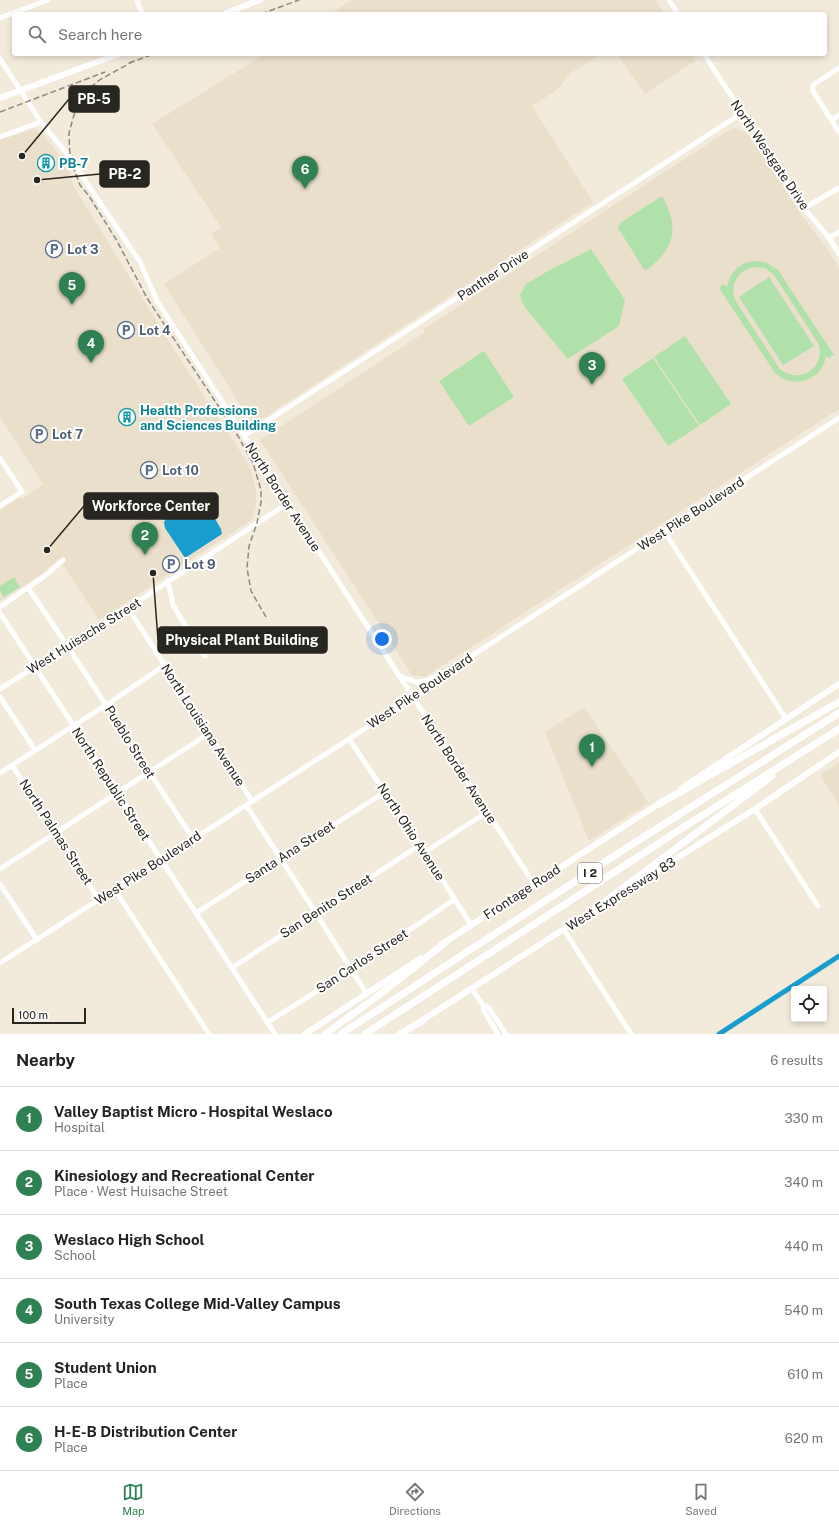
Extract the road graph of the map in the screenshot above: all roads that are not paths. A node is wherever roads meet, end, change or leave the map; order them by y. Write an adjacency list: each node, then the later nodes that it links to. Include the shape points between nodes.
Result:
1 (48, 0): 5 (street)
2 (137, 0): 6 (street)
3 (260, 0): 7 (main road)
4 (669, 0): 8 (street)
5 (16, 12)
6 (141, 12)
7 (229, 12)
8 (677, 12)
9 (12, 14): 10 (street)
10 (0, 18)
11 (114, 56): 15 (main road)
12 (705, 56): 17 (street, North Westgate Drive)
13 (0, 60): 15 (street, North Border Avenue)
14 (839, 68): 19 (street, via 813,85 813,91)
15 (20, 90): 16 (main road); 20 (street, North Border Avenue)
16 (0, 98)
17 (742, 114): 24 (street, North Westgate Drive); 29 (street, Panther Drive)
18 (839, 115): 19 (street)
19 (832, 120): 21 (street)
20 (41, 122): 22 (street); 29 (street, North Border Avenue, via 68,155 140,262 157,300)
21 (839, 132)
22 (0, 136)
23 (839, 188): 24 (street)
24 (804, 208): 26 (street, North Westgate Drive)
25 (839, 232): 26 (street)
26 (829, 238): 27 (street, North Westgate Drive)
27 (839, 254)
28 (839, 418): 33 (street, West Pike Boulevard)
29 (244, 436): 31 (street, North Border Avenue)
30 (0, 458): 32 (street, via 22,492)
31 (288, 503): 35 (street, West Huisache Street); 45 (street, North Border Avenue)
32 (0, 506)
33 (664, 531): 44 (street, West Pike Boulevard); 53 (street)
34 (63, 560): 36 (street)
35 (168, 581): 38 (street, West Huisache Street); 41 (street, via 173,605)
36 (28, 588): 37 (street); 40 (street, Pueblo Street)
37 (0, 607)
38 (128, 608): 40 (street, West Huisache Street); 42 (street, North Louisiana Avenue)
39 (0, 613): 43 (street, North Republic Street)
40 (68, 646): 43 (street, West Huisache Street); 51 (street, Pueblo Street)
41 (205, 656)
42 (165, 665): 51 (street); 56 (street, North Louisiana Avenue)
43 (35, 667): 47 (street, West Huisache Street); 54 (street, North Republic Street)
44 (445, 674): 45 (street, via 417,683); 49 (street, West Pike Boulevard)
45 (398, 675): 49 (street, North Border Avenue)
46 (839, 684): 53 (main road, Frontage Road)
47 (0, 689)
48 (0, 697): 59 (street)
49 (413, 697): 57 (street, West Pike Boulevard); 70 (street, North Border Avenue)
50 (839, 702): 67 (highway)
51 (106, 705): 54 (street); 63 (street, Pueblo Street)
52 (839, 713): 103 (highway, I 2)
53 (786, 718): 67 (main road, Frontage Road)
54 (73, 725): 59 (street); 65 (street, North Republic Street)
55 (839, 729): 58 (highway, I 2)
56 (208, 734): 63 (street); 66 (street, North Louisiana Avenue)
57 (349, 739): 64 (street, North Ohio Avenue); 66 (street, West Pike Boulevard)
58 (819, 742): 84 (highway); 104 (highway, I 2, via 680,829)
59 (35, 750): 61 (street)
60 (839, 752): 69 (main road, West Expressway 83)
61 (12, 765): 62 (street); 71 (street, North Palmas Street)
62 (0, 772)
63 (148, 772): 65 (street); 72 (street, Pueblo Street)
64 (385, 792): 73 (street, North Ohio Avenue); 76 (street, Santa Ana Street)
65 (116, 793): 71 (street); 75 (street, North Republic Street)
66 (252, 801): 68 (street, West Pike Boulevard)
67 (659, 804): 79 (main road, Frontage Road)
68 (246, 805): 72 (street, West Pike Boulevard); 76 (street)
69 (755, 809): 83 (street); 84 (main road, West Expressway 83)
70 (487, 812): 74 (street); 79 (street, North Border Avenue)
71 (56, 832): 77 (street); 82 (street, North Palmas Street)
72 (193, 838): 75 (street, West Pike Boulevard)
73 (420, 845): 74 (street, North Ohio Avenue); 86 (street, San Benito Street)
74 (425, 852): 81 (street, North Ohio Avenue)
75 (161, 859): 80 (street, West Pike Boulevard); 85 (street, North Republic Street)
76 (281, 859): 85 (street, Santa Ana Street); 86 (street)
77 (0, 869)
78 (0, 884): 89 (street)
79 (534, 884): 87 (main road, Frontage Road)
80 (115, 890): 82 (street, West Pike Boulevard); 99 (street)
81 (455, 899): 87 (street, North Ohio Avenue); 93 (street, San Carlos Street)
82 (99, 900): 89 (street, West Pike Boulevard)
83 (818, 906)
84 (595, 909): 88 (main road, West Expressway 83)
85 (196, 913): 92 (street, North Republic Street)
86 (316, 913): 92 (street, San Benito Street); 93 (street)
87 (471, 925): 90 (main road, Frontage Road)
88 (564, 930): 94 (main road, West Expressway 83); 108 (street)
89 (37, 940): 91 (street, West Pike Boulevard)
90 (446, 942): 95 (main road, Frontage Road); 102 (highway)
91 (0, 963)
92 (233, 967): 98 (street, North Republic Street)
93 (352, 969): 95 (street); 98 (street, San Carlos Street)
94 (472, 988): 96 (street); 97 (main road, West Expressway 83)
95 (366, 993): 101 (main road, Frontage Road)
96 (483, 1005): 106 (street); 107 (street, via 489,1008)
97 (422, 1020): 105 (highway)
98 (268, 1022): 100 (street, North Republic Street)
99 (209, 1034)
100 (275, 1034)
101 (305, 1034)
102 (325, 1034)
103 (341, 1034)
104 (365, 1034)
105 (401, 1034)
106 (498, 1034)
107 (506, 1034)
108 (631, 1034)

